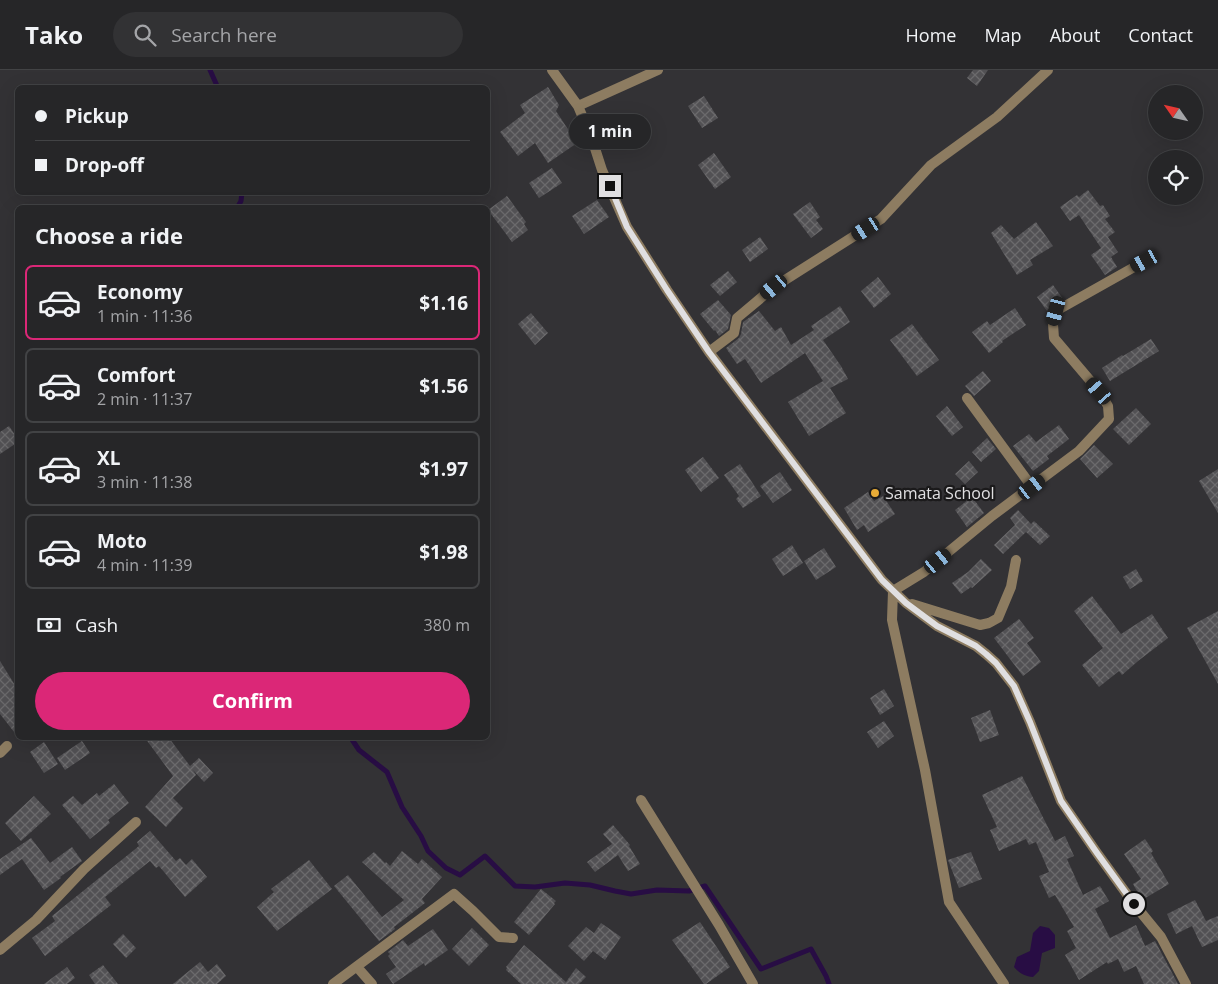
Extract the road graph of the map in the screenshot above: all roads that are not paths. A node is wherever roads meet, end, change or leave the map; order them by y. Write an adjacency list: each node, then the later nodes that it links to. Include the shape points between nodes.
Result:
1 (552, 70): 4 (street)
2 (658, 70): 4 (street)
3 (1048, 70): 6 (street, via 997,117 931,165 881,219 774,287 737,318 734,333)
4 (578, 106): 6 (street, via 627,227)
5 (1145, 261): 8 (street, via 1056,311 1054,338 1099,391 1108,406 1109,419 1079,451)
6 (709, 352): 10 (street)
7 (967, 398): 8 (street)
8 (1032, 487): 10 (street, via 924,572)
9 (1016, 560): 11 (street, via 1011,587 998,618 989,623 980,625)
10 (893, 591): 11 (street); 20 (street, via 892,620 925,770 949,902)
11 (906, 603): 21 (street, via 937,626 976,646 996,663 1014,686 1061,801 1161,938)
12 (642, 800): 19 (street)
13 (136, 822): 15 (street, via 84,869 36,920)
14 (513, 938): 16 (street, via 499,937 454,894)
15 (0, 950)
16 (357, 967): 17 (street); 18 (street)
17 (333, 984)
18 (372, 984)
19 (753, 984)
20 (1004, 984)
21 (1186, 984)

